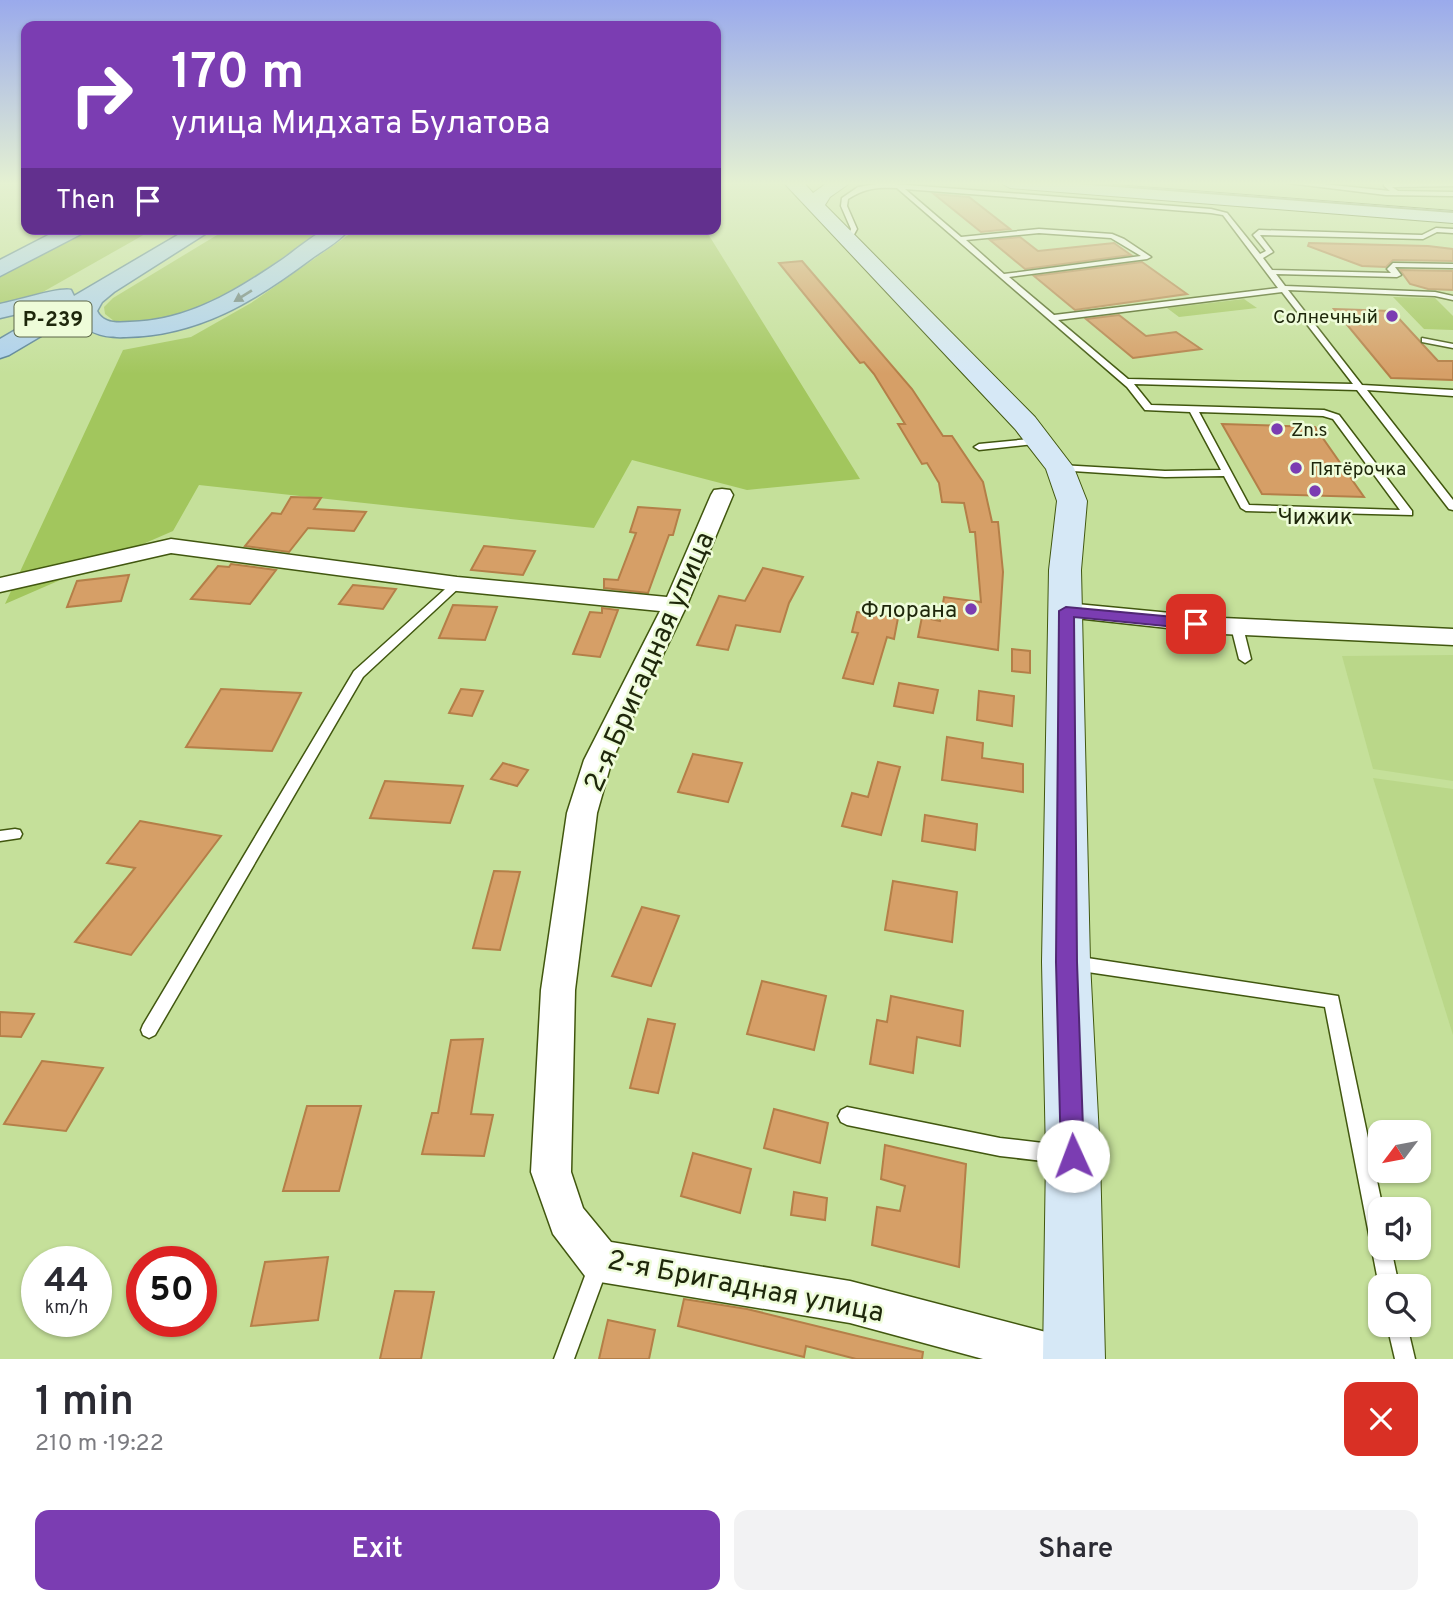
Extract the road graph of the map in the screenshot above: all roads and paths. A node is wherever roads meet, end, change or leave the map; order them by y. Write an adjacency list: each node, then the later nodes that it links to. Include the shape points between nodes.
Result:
1 (18, 246): 11 (main road)
2 (43, 246): 14 (main road)
3 (144, 246): 19 (main road, Р-239)
4 (174, 246): 17 (main road, Р-239)
5 (314, 246): 17 (main road, one-way to 17, via 234,301 177,324 129,331 99,327 85,311)
6 (856, 246): 32 (main road)
7 (968, 246): 16 (lane)
8 (1131, 246): 16 (lane, via 1147,257)
9 (1252, 246): 12 (lane)
10 (1265, 246): 12 (lane, via 1270,252)
11 (0, 256)
12 (1260, 257): 15 (lane)
13 (1453, 266): 15 (lane, via 1393,265 1391,269 1400,276)
14 (0, 269)
15 (1272, 272): 18 (lane)
16 (1002, 275): 22 (lane)
17 (105, 288): 26 (main road, Р-239)
18 (1284, 289): 20 (lane, via 1436,293); 22 (lane); 28 (lane)
19 (62, 295): 21 (main road); 23 (main road, Р-239)
20 (1453, 298)
21 (0, 312)
22 (1052, 318): 27 (lane)
23 (0, 330)
24 (1425, 340): 25 (lane)
25 (1453, 346)
26 (0, 350)
27 (1124, 381): 28 (lane); 30 (lane, via 1148,408)
28 (1362, 388): 29 (lane); 35 (lane)
29 (1453, 393)
30 (1193, 409): 33 (lane); 33 (lane, via 1336,416 1408,513 1246,508)
31 (979, 447): 32 (lane)
32 (1050, 455): 33 (lane, via 1165,474); 39 (main road, via 1072,501)
33 (1228, 473)
34 (722, 495): 38 (street, 2-я Бригадная улица)
35 (1453, 507)
36 (457, 584): 37 (street, via 171,547); 38 (street); 44 (lane, via 358,674)
37 (0, 585)
38 (676, 605): 48 (street, 2-я Бригадная улица, via 598,760 582,813 558,990 551,1172 567,1220)
39 (1066, 611): 40 (street); 43 (main road)
40 (1237, 627): 41 (street); 42 (lane)
41 (1453, 637)
42 (1245, 659)
43 (1066, 962): 46 (main road); 47 (lane, via 1332,1001)
44 (149, 1030)
45 (847, 1116): 46 (lane, via 1000,1147)
46 (1073, 1156): 52 (main road)
47 (1371, 1197)
48 (600, 1261): 50 (lane); 51 (street, 2-я Бригадная улица, via 850,1302)
49 (1400, 1337): 53 (lane)
50 (564, 1359)
51 (1065, 1359)
52 (1074, 1359)
53 (1405, 1359)

